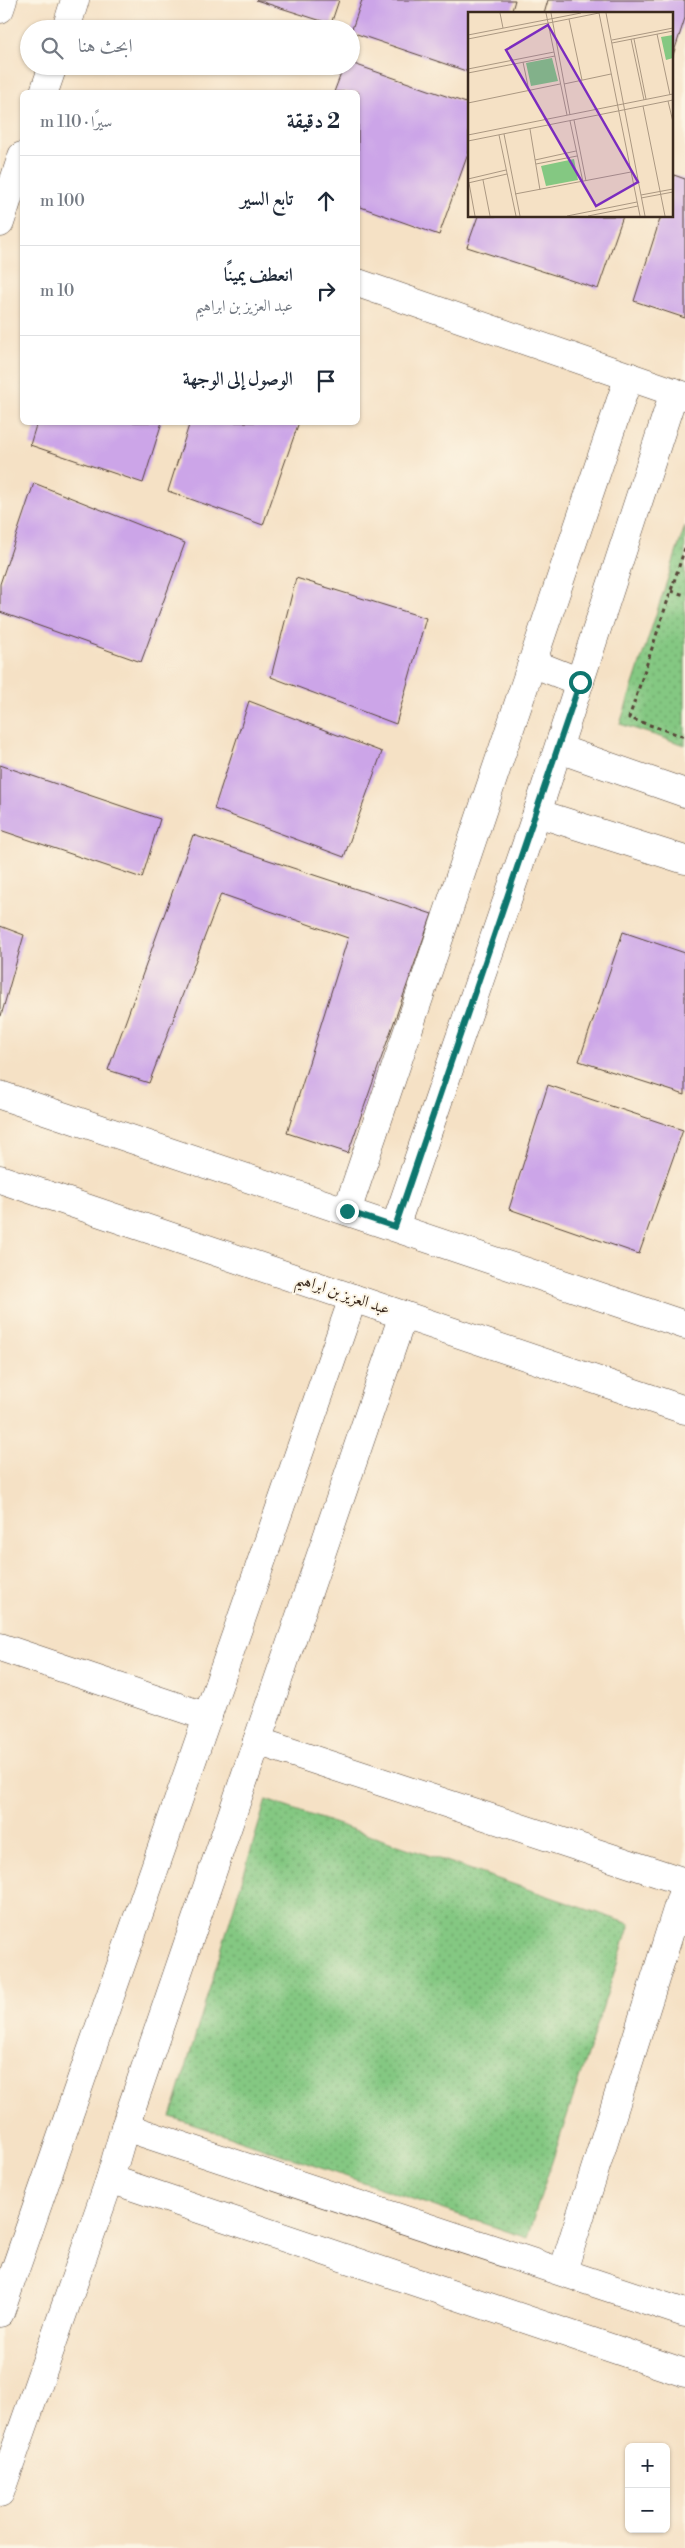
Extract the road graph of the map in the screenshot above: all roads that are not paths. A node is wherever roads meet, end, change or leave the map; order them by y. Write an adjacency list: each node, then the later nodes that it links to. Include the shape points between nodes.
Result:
1 (3, 0): 3 (street)
2 (75, 0): 4 (street)
3 (0, 8)
4 (69, 20)
5 (50, 75): 6 (street)
6 (45, 90)
7 (20, 167): 8 (street)
8 (0, 223)
9 (360, 284): 10 (street)
10 (629, 376): 11 (street); 12 (street)
11 (680, 394): 13 (street)
12 (532, 663): 13 (street); 20 (street)
13 (580, 682): 14 (street)
14 (559, 749): 15 (street); 16 (street)
15 (685, 793)
16 (537, 813): 17 (street); 21 (street)
17 (685, 860)
18 (0, 1095): 20 (street)
19 (0, 1179): 22 (street, عبد العزيز بن ابراهيم)
20 (347, 1211): 21 (street)
21 (395, 1227): 24 (street)
22 (353, 1298): 23 (street, عبد العزيز بن ابراهيم); 27 (street)
23 (403, 1315): 25 (street, عبد العزيز بن ابراهيم); 28 (street)
24 (685, 1325)
25 (685, 1410)
26 (0, 1647): 27 (street)
27 (208, 1717): 34 (street)
28 (257, 1741): 29 (street); 30 (street)
29 (685, 1883): 32 (street)
30 (124, 2127): 31 (street); 32 (street)
31 (110, 2179): 35 (street); 36 (street)
32 (563, 2271): 33 (street)
33 (685, 2312)
34 (0, 2313)
35 (685, 2373)
36 (0, 2493)

